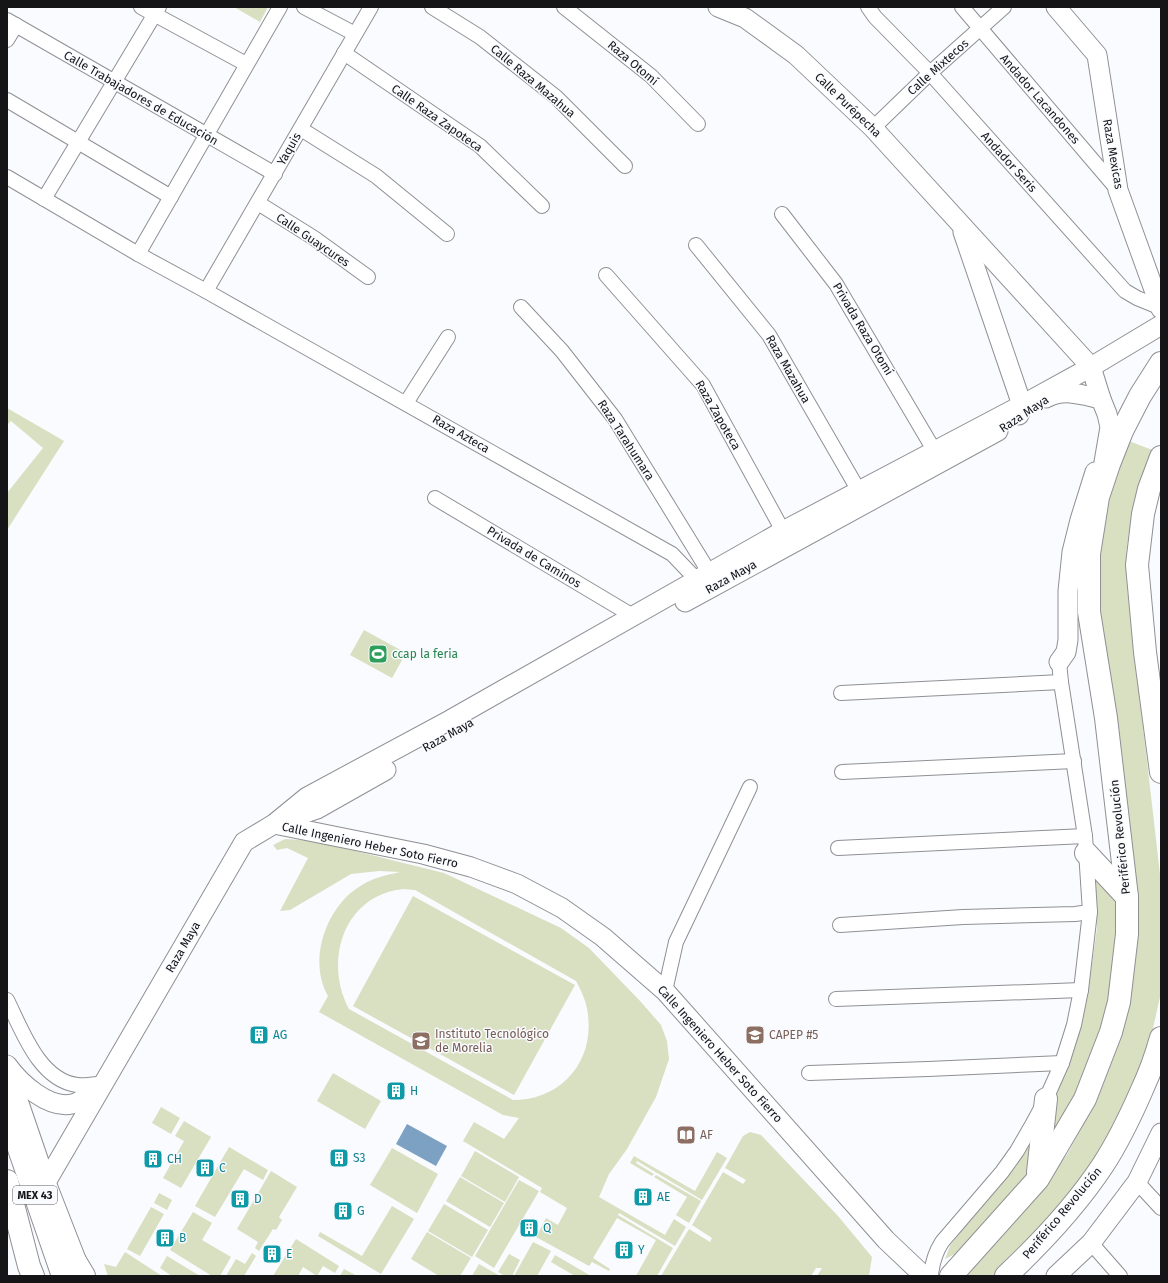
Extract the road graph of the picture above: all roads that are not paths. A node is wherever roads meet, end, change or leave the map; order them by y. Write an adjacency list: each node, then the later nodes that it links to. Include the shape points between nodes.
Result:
1 (141, 7): 12 (street)
2 (280, 7): 19 (street)
3 (304, 7): 16 (street)
4 (371, 7): 16 (street, Yaquis)
5 (432, 7): 28 (street, Calle Raza Mazahua, via 480,37 556,97)
6 (564, 7): 23 (street, Raza Otomí, via 650,76)
7 (718, 7): 24 (street, Calle Purépecha, via 745,18 796,55)
8 (860, 7): 13 (street, Andador Seris)
9 (962, 7): 15 (street, Andador Lacandones)
10 (1004, 7): 15 (street, Calle Mixtecos)
11 (1056, 7): 31 (street, Raza Mexicas, via 1097,55)
12 (157, 11): 19 (street); 21 (street)
13 (871, 12): 20 (street, Andador Seris)
14 (11, 23): 17 (street); 21 (street, Calle Trabajadores de Educación)
15 (980, 29): 20 (street, Calle Mixtecos); 31 (street, Andador Lacandones)
16 (355, 34): 18 (street, Yaquis)
17 (7, 40)
18 (344, 53): 25 (street, Yaquis); 35 (street, Calle Raza Zapoteca, via 480,146)
19 (246, 64): 26 (street)
20 (930, 73): 24 (street, Calle Mixtecos); 45 (street, Andador Seris, via 1124,291)
21 (114, 82): 26 (street, Calle Trabajadores de Educación); 27 (street)
22 (7, 100): 27 (street)
23 (698, 124)
24 (873, 128): 37 (street, Calle Purépecha)
25 (300, 129): 29 (street, Yaquis); 38 (street, via 376,176)
26 (207, 136): 29 (street, Calle Trabajadores de Educación); 32 (street)
27 (78, 142): 32 (street); 33 (street)
28 (625, 166)
29 (275, 174): 34 (street, Yaquis)
30 (7, 176): 33 (street, Raza Azteca)
31 (1118, 190): 45 (street, Raza Mexicas)
32 (171, 197): 40 (street)
33 (44, 199): 40 (street, Raza Azteca)
34 (258, 203): 42 (street, Calle Guaycures, via 314,238); 43 (street, Yaquis)
35 (542, 206)
36 (782, 214): 54 (street, Privada Raza Otomí, via 836,284)
37 (960, 225): 49 (street, Calle Purépecha); 52 (street, Calle Purépecha)
38 (446, 234)
39 (696, 245): 56 (street, Raza Mazahua, via 769,335)
40 (138, 254): 43 (street, Raza Azteca)
41 (606, 275): 59 (street, Raza Zapoteca, via 703,385)
42 (368, 277)
43 (206, 291): 51 (street, Raza Azteca)
44 (521, 307): 60 (street, Raza Tarahumara, via 562,351 615,419)
45 (1160, 308)
46 (1161, 325): 49 (street, Raza Maya)
47 (448, 337): 51 (street)
48 (1161, 363): 57 (main road, Periférico Revolución, via 1122,431)
49 (1090, 367): 50 (street); 52 (street, Raza Maya)
50 (1101, 399): 52 (street, Raza Maya, via 1065,392 1051,395); 53 (street)
51 (406, 403): 60 (street, Raza Azteca, via 672,554)
52 (1020, 413): 54 (street, Raza Maya); 56 (street, Raza Maya)
53 (1110, 427): 57 (street); 62 (street, via 1072,552 1068,591 1068,640 1066,652)
54 (934, 450): 56 (street, Raza Maya)
55 (1161, 457): 64 (main road, via 1143,514 1137,565 1145,652)
56 (862, 496): 59 (street, Raza Maya); 60 (street, Raza Maya)
57 (1098, 497): 73 (main road, Periférico Revolución, via 1089,554 1089,612 1106,718)
58 (435, 498): 61 (street, Privada de Caminos)
59 (782, 531): 60 (street, Raza Maya)
60 (706, 582): 61 (street, Raza Maya); 70 (street, Raza Maya, via 317,809)
61 (634, 616): 70 (street, Raza Maya, via 443,724 306,797)
62 (1059, 662): 63 (street)
63 (1060, 682): 65 (street); 66 (street)
64 (1155, 690): 68 (main road)
65 (841, 693)
66 (1074, 761): 67 (street); 71 (street)
67 (842, 772)
68 (1161, 772)
69 (750, 787): 77 (street, via 676,942)
70 (274, 824): 77 (street, Calle Ingeniero Heber Soto Fierro, via 424,854 471,867 517,884 562,908 603,937); 85 (street, Raza Maya, via 244,842)
71 (1085, 845): 72 (street); 73 (main road); 74 (street)
72 (838, 848)
73 (1127, 897): 89 (main road, Periférico Revolución, via 1127,934 1123,970 1119,1002 1111,1032 1085,1099)
74 (1090, 912): 75 (street); 76 (street)
75 (840, 925)
76 (1081, 990): 78 (street); 81 (street, via 1074,1025)
77 (666, 992): 98 (street, Calle Ingeniero Heber Soto Fierro, via 886,1240)
78 (836, 999)
79 (7, 1000): 85 (street, via 34,1054 54,1076 78,1085)
80 (1161, 1038): 101 (main road, Periférico Revolución, via 1137,1102 1102,1166 1059,1221)
81 (1062, 1063): 84 (street); 86 (street)
82 (7, 1065): 85 (street, Raza Maya, via 25,1085 53,1103 72,1104)
83 (7, 1073): 92 (main road)
84 (809, 1073)
85 (104, 1083): 92 (street, Raza Maya)
86 (1046, 1099): 89 (main road); 99 (street, via 1006,1166 942,1242 932,1262)
87 (7, 1114): 96 (main road, MEX 43)
88 (1161, 1133): 91 (street)
89 (1038, 1179): 95 (main road, Periférico Revolución)
90 (7, 1181): 97 (main road, MEX 43)
91 (1137, 1182): 93 (street); 94 (street)
92 (45, 1184): 96 (main road)
93 (1161, 1208)
94 (1091, 1243): 102 (street); 103 (street)
95 (958, 1269): 100 (street)
96 (75, 1272)
97 (31, 1273)
98 (924, 1276)
99 (931, 1276)
100 (940, 1276)
101 (1006, 1276)
102 (1056, 1276)
103 (1120, 1276)

